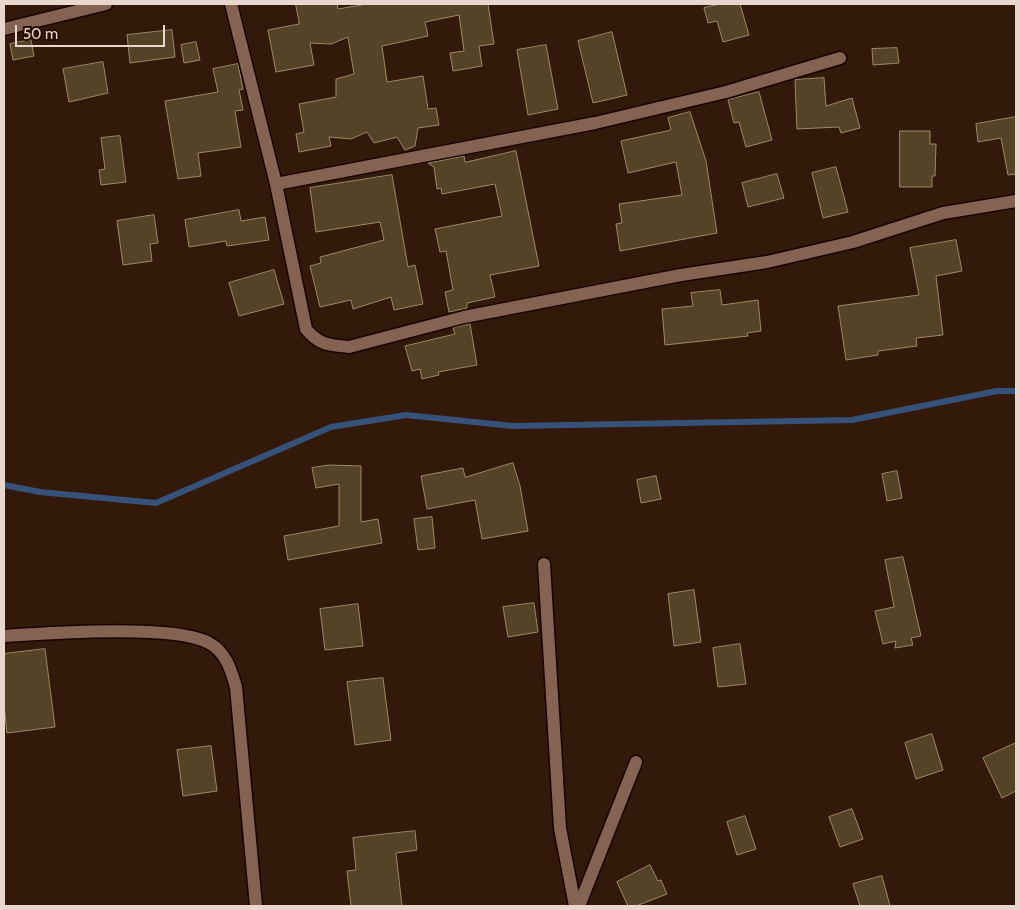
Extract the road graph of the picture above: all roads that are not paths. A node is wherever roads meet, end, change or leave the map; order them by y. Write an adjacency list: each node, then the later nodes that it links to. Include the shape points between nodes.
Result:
1 (106, 4): 3 (street)
2 (231, 4): 5 (street)
3 (4, 29)
4 (840, 58): 5 (street, via 726,92 595,124)
5 (276, 184): 6 (street, via 306,329 315,340 332,346 349,346 464,317 681,275 767,262 853,242 943,213)
6 (1016, 201)
7 (544, 564): 11 (street, via 560,828)
8 (4, 636): 10 (street, via 51,633 193,636 211,643 229,662 236,687)
9 (636, 762): 12 (street)
10 (256, 906)
11 (575, 906)
12 (579, 906)

